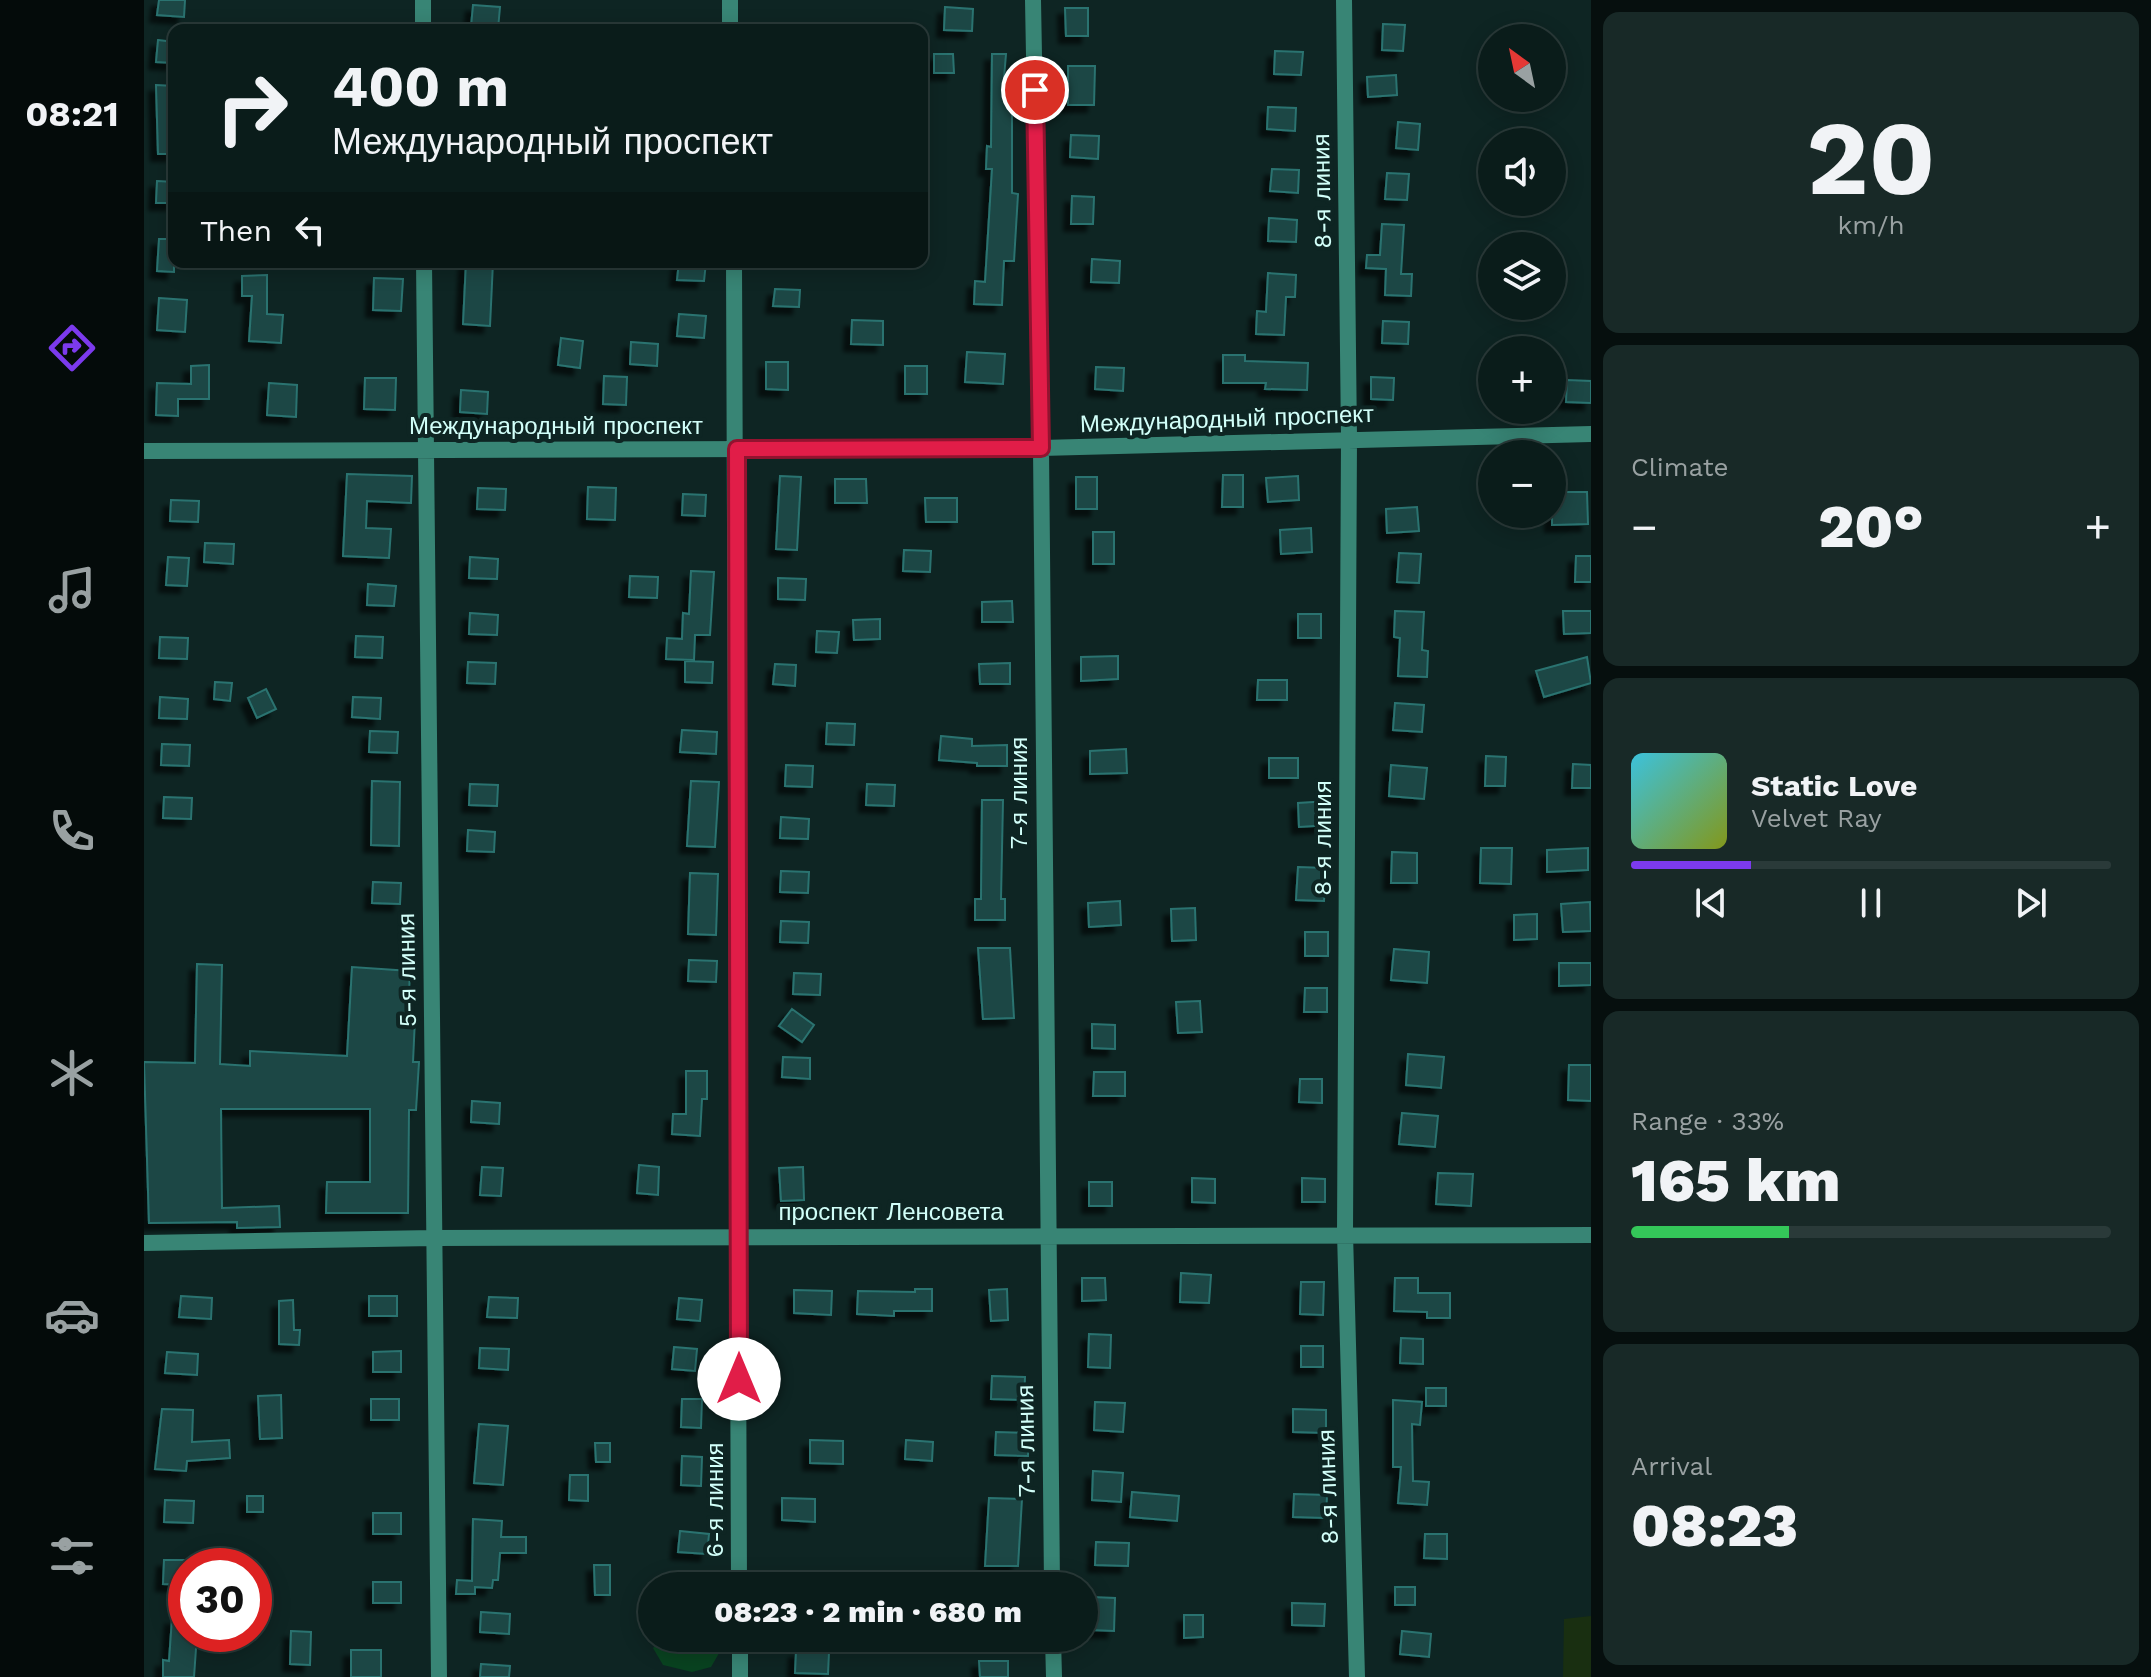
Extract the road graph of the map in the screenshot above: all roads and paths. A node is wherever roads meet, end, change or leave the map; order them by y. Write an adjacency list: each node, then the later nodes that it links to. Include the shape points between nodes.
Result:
1 (423, 0): 5 (street)
2 (730, 0): 6 (street)
3 (1033, 0): 11 (street, 7-я линия)
4 (1344, 0): 10 (street, 8-я линия)
5 (423, 24)
6 (730, 24)
7 (424, 268): 13 (street, 5-я линия)
8 (734, 268): 12 (street, 6-я линия)
9 (1591, 434): 10 (street, Международный проспект)
10 (1349, 438): 11 (street, Международный проспект); 15 (street, 8-я линия)
11 (1041, 448): 12 (street, Международный проспект); 16 (street, 7-я линия)
12 (737, 449): 13 (street, Международный проспект); 18 (street, 6-я линия)
13 (425, 450): 14 (street, Международный проспект); 19 (street, 5-я линия)
14 (144, 451)
15 (1345, 1233): 16 (street, проспект Ленсовета); 17 (street, проспект Ленсовета); 28 (street, 8-я линия)
16 (1046, 1235): 18 (street, проспект Ленсовета); 22 (street, 7-я линия)
17 (1591, 1235)
18 (738, 1237): 19 (street, проспект Ленсовета); 21 (street, 6-я линия)
19 (434, 1238): 20 (street, проспект Ленсовета); 25 (street, 5-я линия)
20 (144, 1243)
21 (739, 1572)
22 (1052, 1572)
23 (740, 1652): 26 (street)
24 (1053, 1652): 27 (street)
25 (439, 1677)
26 (740, 1677)
27 (1054, 1677)
28 (1357, 1677)

